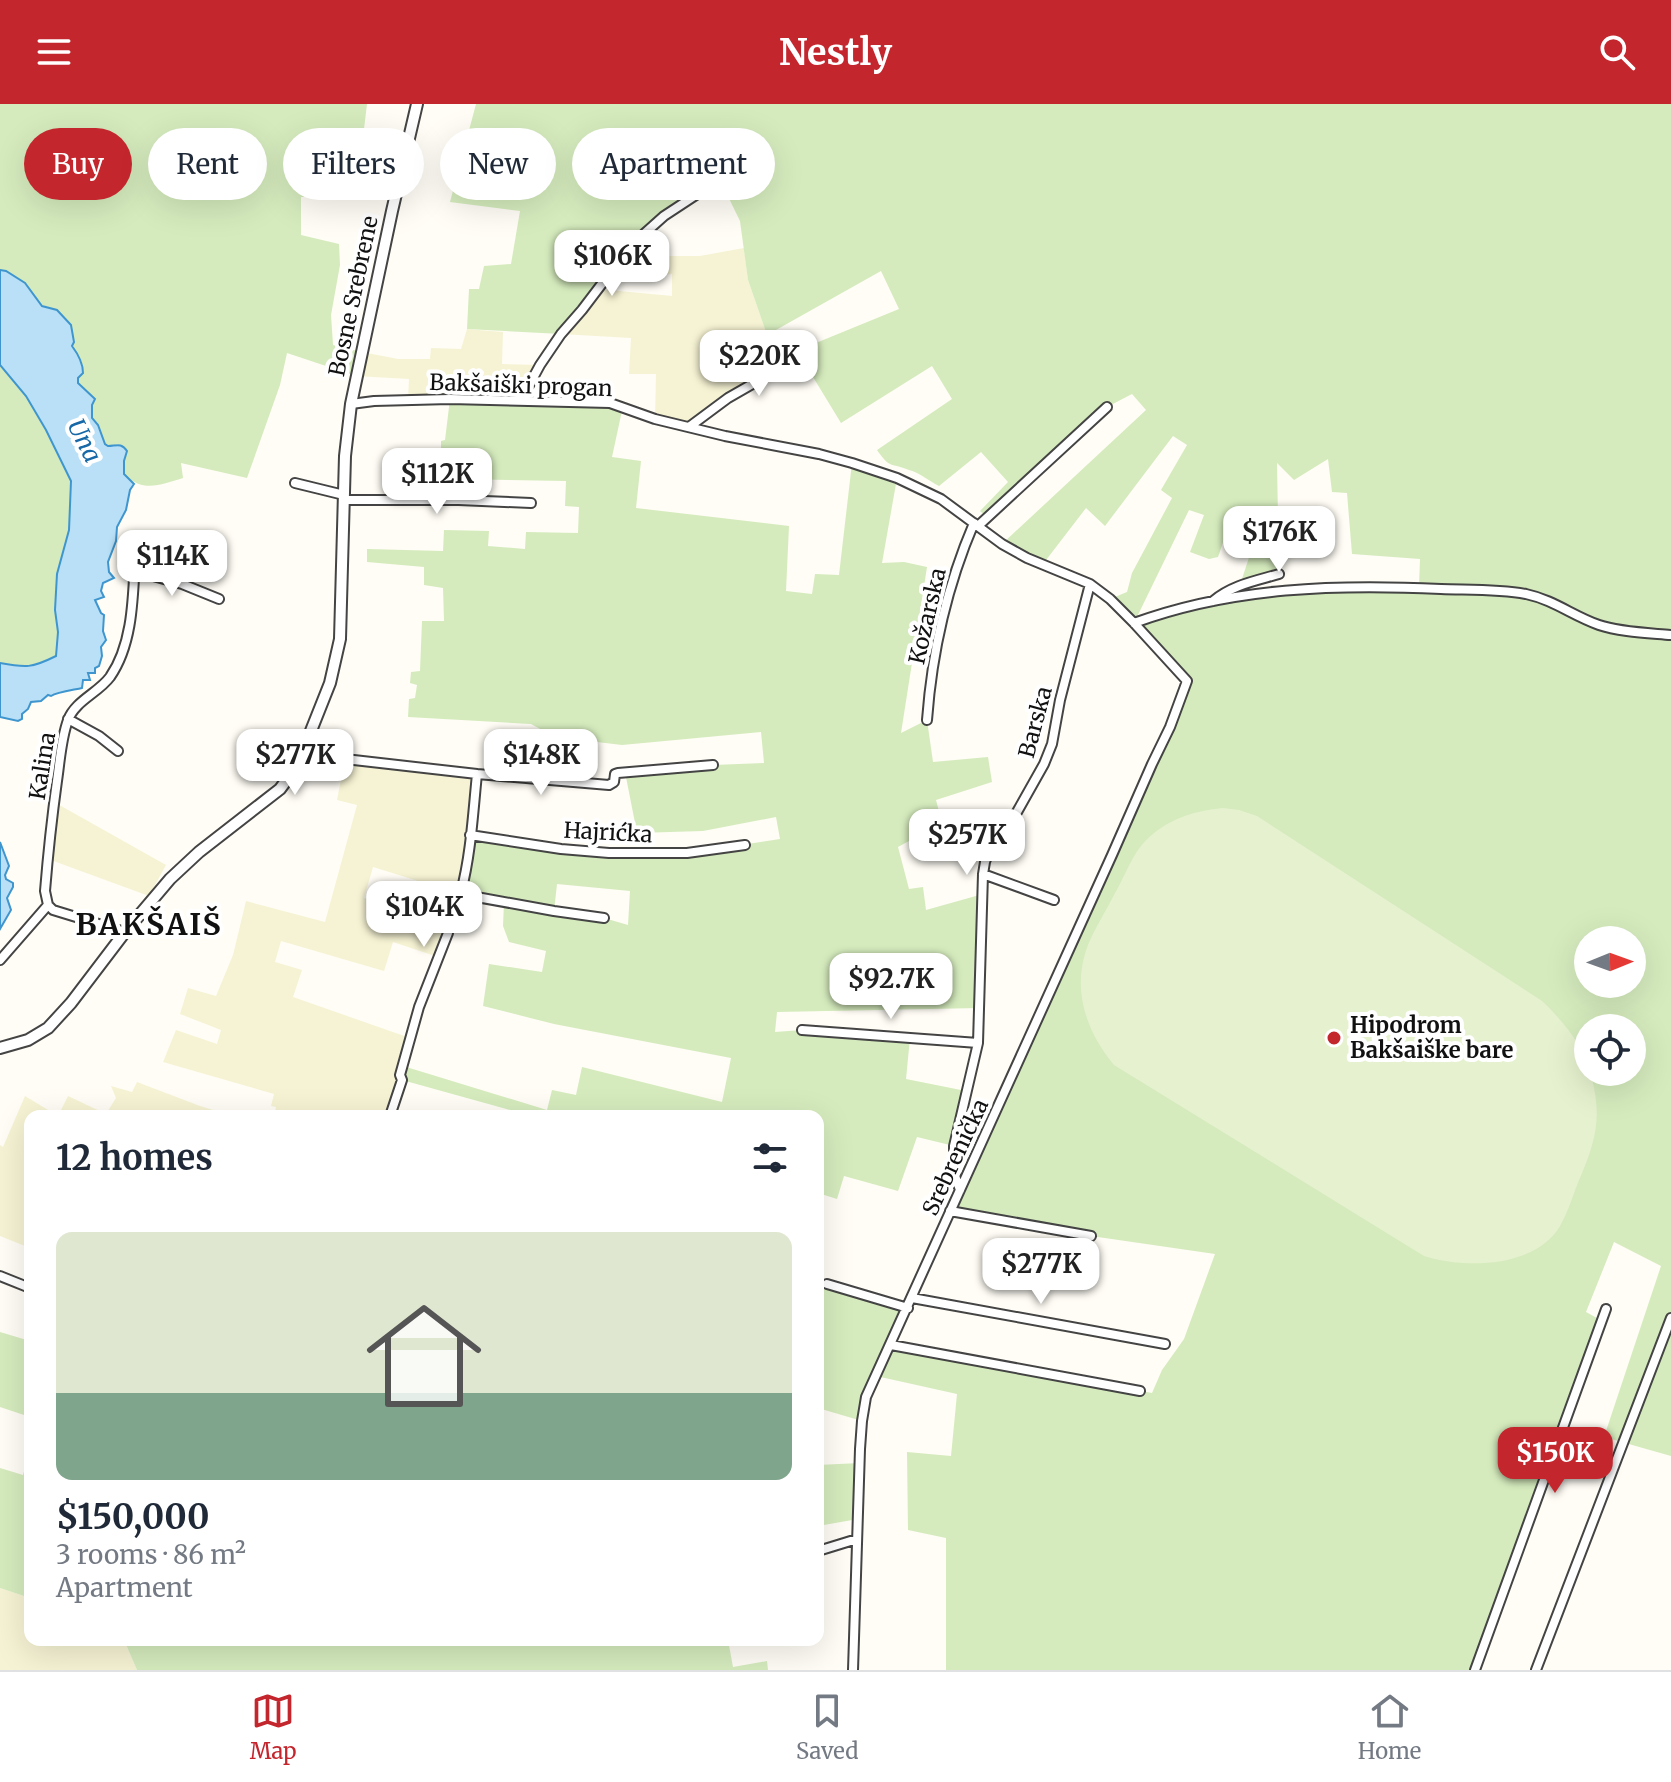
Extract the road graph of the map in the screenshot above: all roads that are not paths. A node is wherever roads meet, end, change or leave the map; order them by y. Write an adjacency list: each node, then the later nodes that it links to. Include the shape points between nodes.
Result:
1 (417, 104): 5 (street, Bosne Srebrene)
2 (688, 200): 4 (street, via 623,256 561,334)
3 (811, 345): 7 (street)
4 (521, 400): 5 (street, Bakšaiški progan); 7 (street, Bakšaiški progan, via 610,403)
5 (351, 404): 9 (street, Bosne Srebrene)
6 (1107, 407): 11 (street)
7 (689, 427): 11 (street, Bakšaiški progan, via 819,454 897,478)
8 (295, 483): 9 (street)
9 (344, 498): 10 (street); 24 (street, Bosne Srebrene, via 340,639 330,683)
10 (531, 503)
11 (976, 524): 15 (street, Bakšaiški progan, via 1027,558); 22 (street, Kožarska, via 958,561 936,647)
12 (135, 558): 13 (street, Kalina)
13 (135, 571): 16 (street); 21 (street, Kalina, via 120,659 109,678)
14 (1279, 574): 17 (street, via 1240,585)
15 (1090, 584): 18 (street, Bakšaiški progan); 30 (street, Barska, via 1052,744 1023,802)
16 (219, 599)
17 (1212, 602): 18 (street); 19 (street, via 1314,587 1526,594 1602,626)
18 (1134, 623): 20 (street, Bakšaiški progan)
19 (1671, 635)
20 (1187, 681): 42 (street, Srebrenička)
21 (68, 719): 23 (street); 34 (street, Kalina, via 48,859)
22 (927, 720)
23 (118, 751)
24 (303, 751): 26 (street); 36 (street, Bosne Srebrene, via 280,789 199,852)
25 (713, 765): 26 (street, via 618,773 609,785)
26 (477, 774): 28 (street)
27 (955, 831): 30 (street)
28 (470, 835): 29 (street, Hajrićka, via 609,853 687,853); 32 (street)
29 (745, 845)
30 (991, 846): 31 (street, Barska)
31 (983, 874): 33 (street); 39 (street, Barska)
32 (460, 894): 35 (street); 41 (street, via 419,1007)
33 (1054, 900)
34 (48, 905): 36 (street); 37 (street)
35 (604, 918)
36 (125, 932): 40 (street, Bosne Srebrene, via 48,1028)
37 (0, 960)
38 (802, 1030): 39 (street)
39 (978, 1043): 42 (street, Barska, via 954,1146)
40 (0, 1048)
41 (392, 1110)
42 (960, 1190): 43 (street, Srebrenička)
43 (950, 1211): 44 (street); 48 (street, Srebrenička)
44 (1091, 1236)
45 (0, 1276): 47 (street)
46 (827, 1284): 49 (street)
47 (24, 1286)
48 (912, 1298): 49 (street, Srebrenička); 52 (street)
49 (908, 1308): 53 (street, Srebrenička)
50 (1606, 1309): 58 (street)
51 (1671, 1318): 59 (street)
52 (1165, 1344)
53 (891, 1345): 54 (street); 55 (street, Srebrenička, via 866,1397)
54 (1140, 1391)
55 (857, 1539): 56 (street); 57 (street, Srebrenička)
56 (824, 1549)
57 (853, 1670)
58 (1475, 1670)
59 (1536, 1670)

